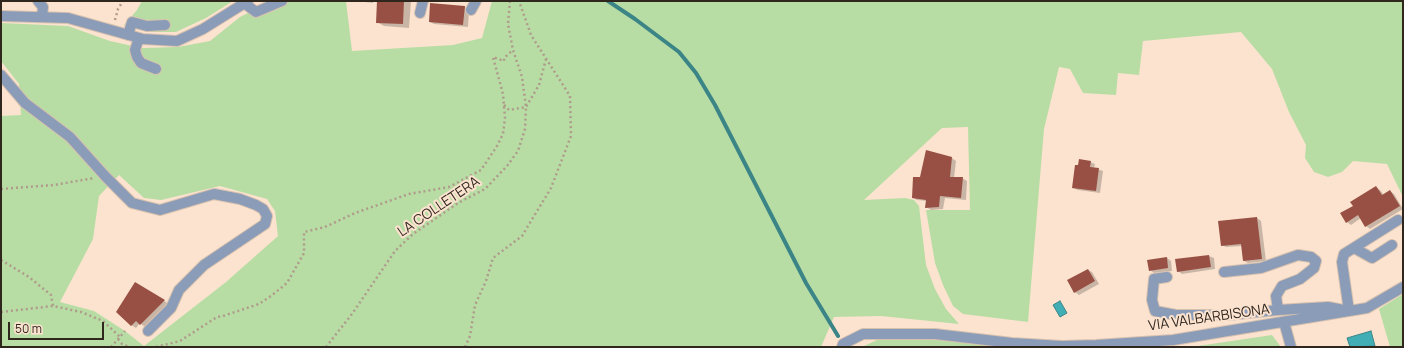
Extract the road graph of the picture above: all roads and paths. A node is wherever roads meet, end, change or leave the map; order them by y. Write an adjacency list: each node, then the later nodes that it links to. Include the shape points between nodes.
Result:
1 (38, 1): 12 (street, via 43,7)
2 (123, 1): 14 (path)
3 (282, 1): 8 (street, via 256,12)
4 (424, 1): 10 (street)
5 (476, 1): 9 (street)
6 (510, 1): 17 (path, LA COLLETERA, via 508,24)
7 (519, 1): 18 (path, via 532,35)
8 (246, 2): 16 (street, via 203,29 177,41)
9 (471, 10)
10 (420, 13)
11 (1, 16): 12 (street)
12 (42, 17): 14 (street, via 68,18)
13 (165, 25): 15 (street, via 147,26 132,22)
14 (112, 30): 15 (street)
15 (128, 35): 16 (street)
16 (139, 38): 19 (street, via 135,50 136,58)
17 (513, 50): 21 (path, via 504,61 493,56); 22 (path, LA COLLETERA, via 522,77)
18 (546, 59): 22 (path, via 539,85); 46 (path, via 570,96 571,136 552,188 522,236 493,258 475,305 470,336)
19 (156, 69)
20 (1, 75): 23 (street, via 25,103 70,137)
21 (504, 104): 22 (path, via 509,110); 44 (path, via 503,134 481,170 449,187 409,194 355,213 325,227 304,232 304,253 287,283 271,296 259,304 217,316 180,341)
22 (526, 106): 45 (path, LA COLLETERA, via 525,130 518,152 507,166 485,189 458,203 413,234 395,251)
23 (108, 179): 24 (path); 38 (street, via 132,203 160,210 214,194 256,205 268,216 265,224 204,265 179,290 171,308)
24 (1, 189)
25 (1398, 220): 27 (street)
26 (1392, 245): 27 (street, via 1372,258)
27 (1354, 248): 34 (street, via 1344,254 1342,262)
28 (1, 260): 32 (path, via 29,277 51,295)
29 (1224, 272): 33 (street, via 1261,268 1298,255 1314,258 1314,268 1300,279 1282,286 1276,296)
30 (1167, 277): 33 (street, via 1154,279 1152,300 1155,311 1176,315 1228,315)
31 (1403, 287): 34 (street, VIA VALBARBISONA, via 1367,308)
32 (53, 306): 35 (path); 39 (path, via 81,312 103,322)
33 (1278, 310): 34 (street, via 1328,307)
34 (1349, 311): 36 (street, VIA VALBARBISONA)
35 (1, 312)
36 (1284, 322): 41 (street, VIA VALBARBISONA, via 1173,340); 48 (street)
37 (126, 331): 39 (path)
38 (148, 331)
39 (120, 337): 40 (path)
40 (118, 340): 42 (path); 43 (path)
41 (1041, 346): 47 (street, VIA VALBARBISONA, via 935,334 863,334 843,344)
42 (112, 347)
43 (129, 347)
44 (156, 347)
45 (326, 347)
46 (465, 347)
47 (842, 347)
48 (1291, 347)

